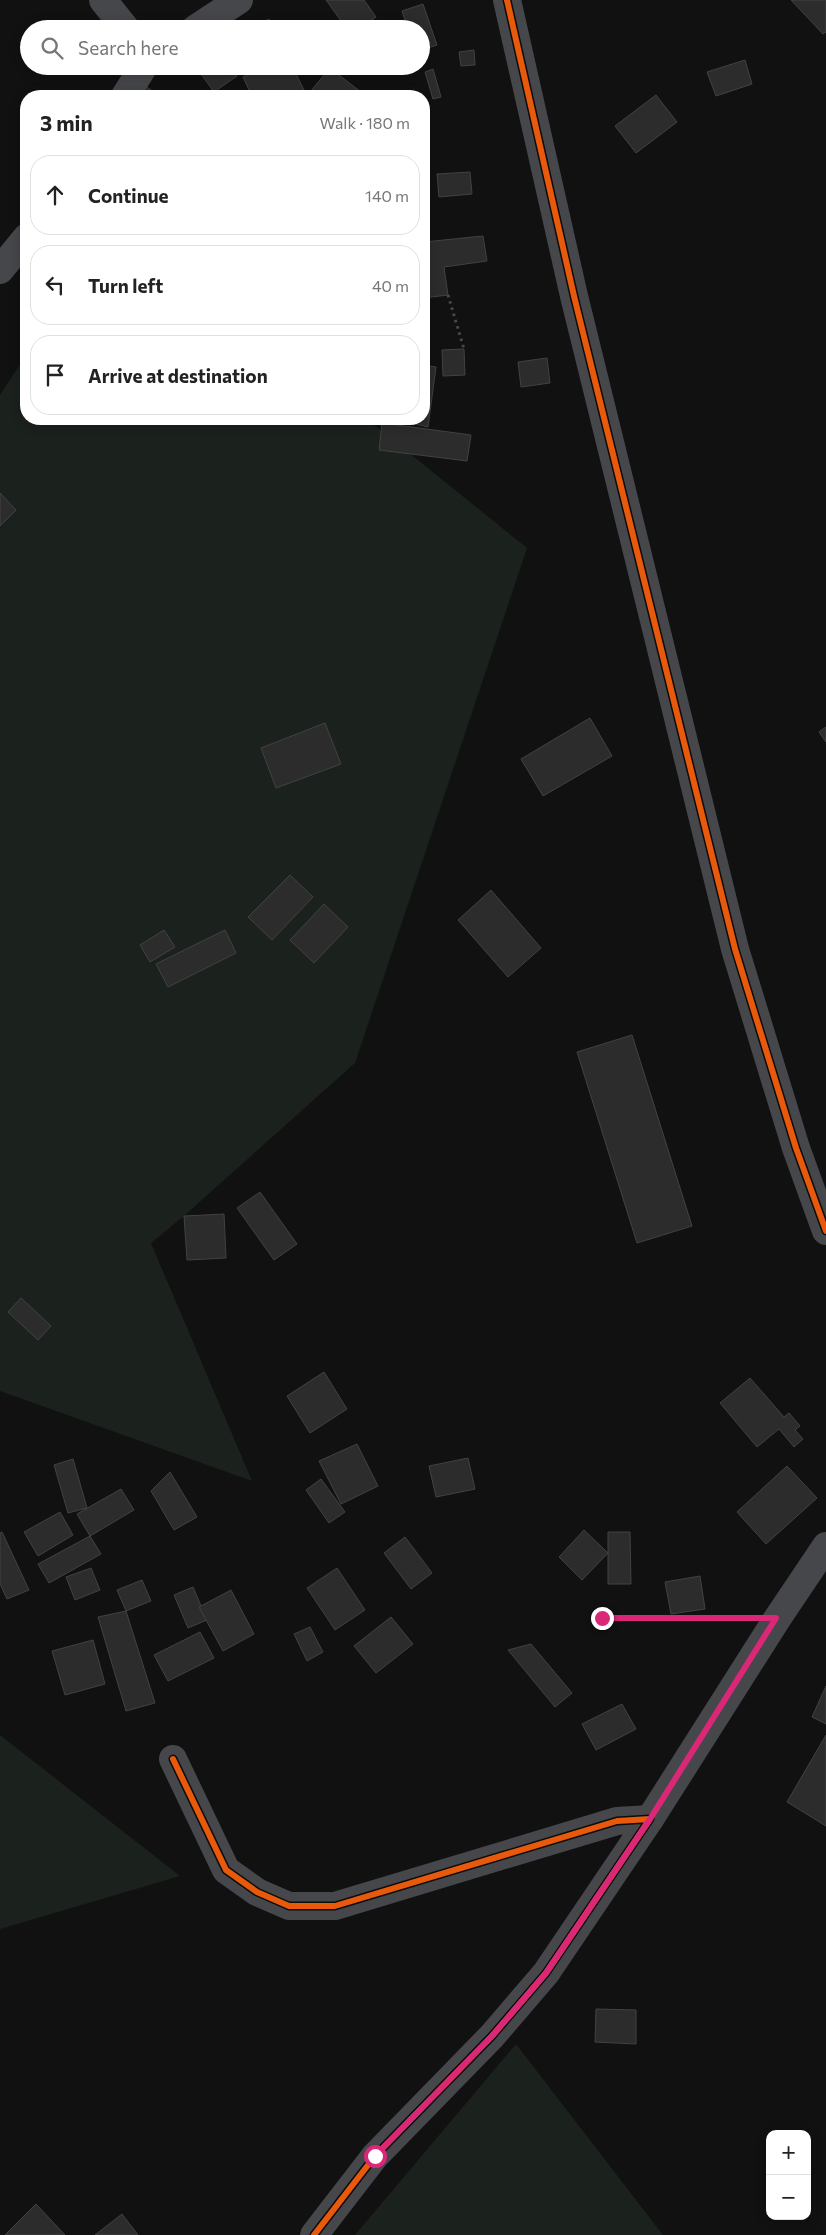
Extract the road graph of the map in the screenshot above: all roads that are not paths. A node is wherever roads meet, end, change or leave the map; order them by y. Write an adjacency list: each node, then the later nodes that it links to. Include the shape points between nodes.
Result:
1 (103, 0): 4 (street)
2 (239, 0): 5 (street)
3 (507, 0): 10 (street, via 574,296 735,950 796,1148)
4 (119, 20)
5 (209, 20)
6 (138, 75): 7 (street)
7 (129, 90)
8 (20, 245): 9 (street)
9 (0, 270)
10 (826, 1231)
11 (826, 1546): 13 (street, via 776,1618)
12 (173, 1759): 13 (street, via 226,1870 257,1892 289,1906 335,1906 617,1821)
13 (650, 1819): 14 (street, via 546,1973 492,2036 375,2156)
14 (314, 2235)

